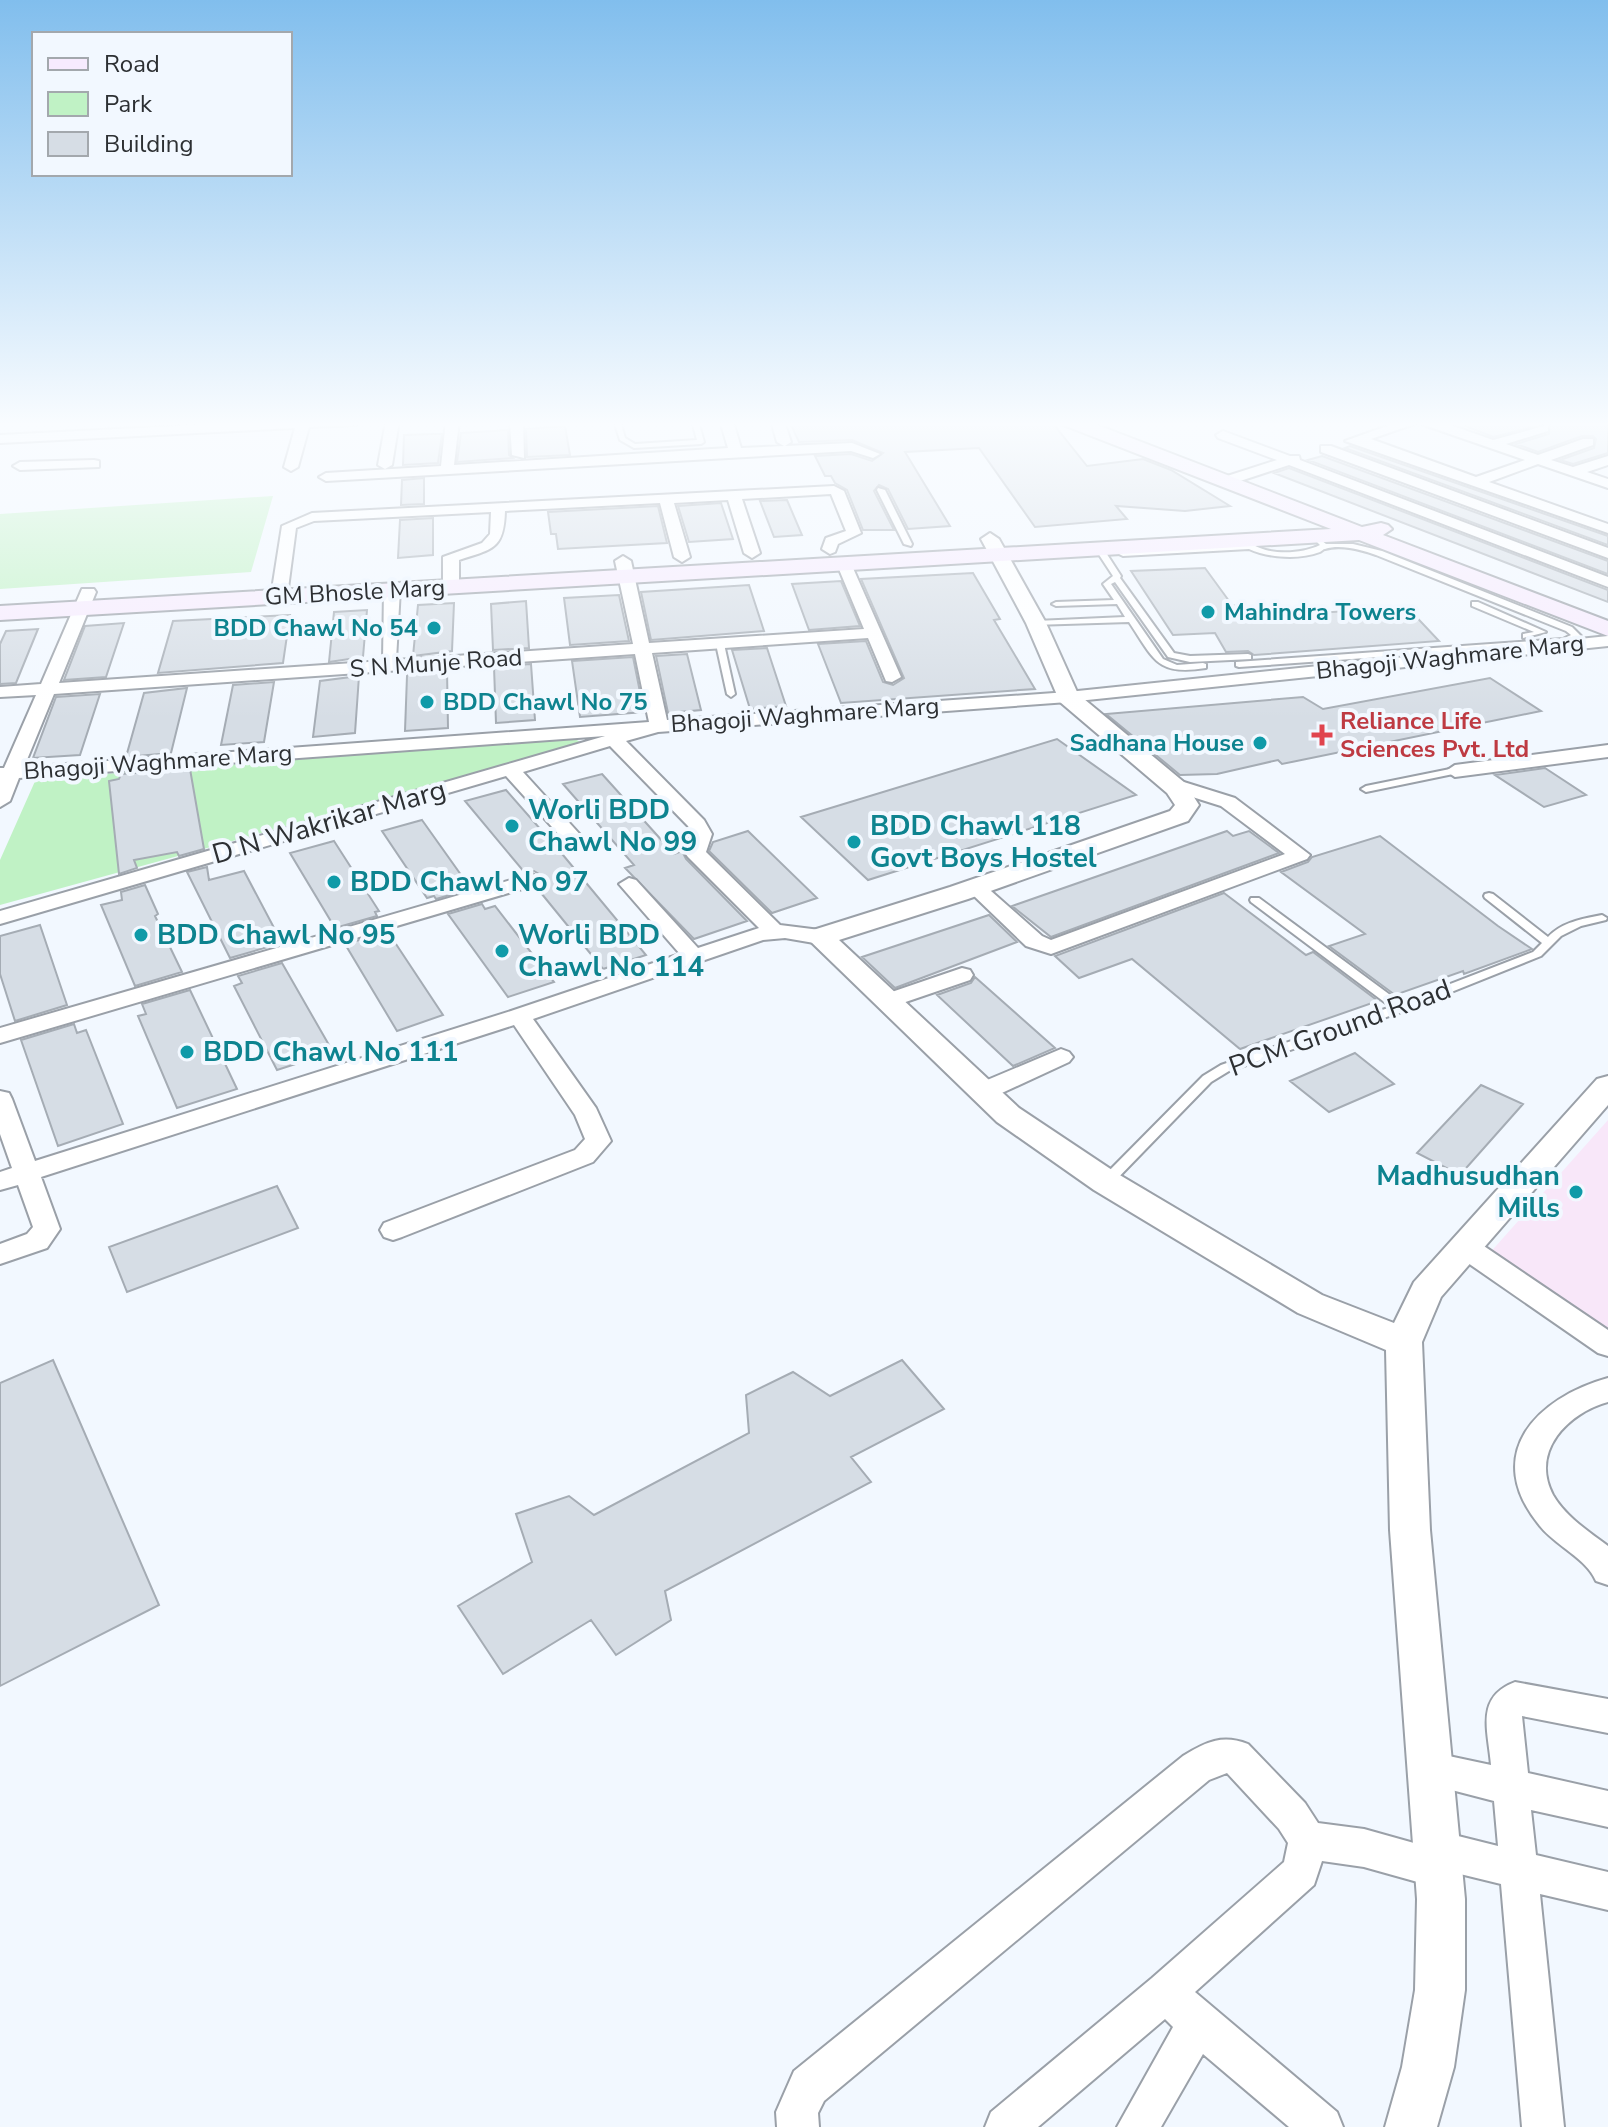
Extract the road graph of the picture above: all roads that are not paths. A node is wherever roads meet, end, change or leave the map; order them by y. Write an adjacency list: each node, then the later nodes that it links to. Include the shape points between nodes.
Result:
1 (301, 520): 31 (street, via 289,526)
2 (498, 520): 28 (street, via 497,535 487,546 451,557)
3 (672, 520): 26 (street)
4 (742, 520): 22 (street)
5 (849, 520): 25 (street, via 854,533 831,541)
6 (896, 520): 19 (lane)
7 (1299, 520): 16 (main road)
8 (1335, 520): 16 (main road)
9 (1375, 520): 14 (main road)
10 (1387, 520): 14 (street)
11 (1446, 520): 30 (street)
12 (1519, 520): 23 (street)
13 (1583, 520): 15 (street)
14 (1384, 522): 17 (main road, GM Bhosle Marg); 40 (main road)
15 (1608, 529)
16 (1320, 534): 17 (main road, GM Bhosle Marg); 18 (main road, GM Bhosle Marg); 20 (main road); 33 (lane)
17 (1358, 534): 33 (main road)
18 (1246, 543): 21 (main road, GM Bhosle Marg); 24 (lane)
19 (908, 544): 20 (main road); 25 (main road)
20 (993, 546): 21 (main road, GM Bhosle Marg); 25 (main road, GM Bhosle Marg); 42 (street)
21 (1098, 547): 29 (lane)
22 (752, 553): 25 (main road); 26 (main road)
23 (1608, 553)
24 (1123, 554)
25 (837, 555): 27 (main road, GM Bhosle Marg); 44 (street)
26 (682, 557): 27 (main road)
27 (625, 568): 28 (main road, GM Bhosle Marg); 47 (street)
28 (452, 578): 31 (main road); 32 (main road, GM Bhosle Marg)
29 (1116, 578): 36 (lane, via 1107,584); 38 (lane, via 1167,652 1190,659 1542,632)
30 (1608, 582)
31 (281, 588): 32 (main road, GM Bhosle Marg); 35 (main road, GM Bhosle Marg)
32 (392, 589): 48 (street)
33 (1492, 592): 43 (main road); 49 (lane, via 1577,636)
34 (0, 597): 35 (main road)
35 (84, 600): 39 (main road, GM Bhosle Marg); 52 (street)
36 (1119, 602): 37 (lane); 41 (lane)
37 (1056, 604)
38 (1475, 604)
39 (0, 613)
40 (1608, 614)
41 (1130, 619): 42 (lane); 50 (lane, via 1164,664)
42 (1036, 623): 55 (street)
43 (1608, 629)
44 (873, 633): 46 (street, S N Munje Road); 51 (street)
45 (1608, 641): 49 (street, Bhagoji Waghmare Marg)
46 (720, 644): 47 (street, S N Munje Road); 54 (lane)
47 (642, 649): 52 (street, S N Munje Road); 56 (street)
48 (389, 658)
49 (1365, 660): 50 (street, Bhagoji Waghmare Marg)
50 (1244, 670): 55 (street, Bhagoji Waghmare Marg)
51 (892, 677)
52 (47, 689): 53 (street, S N Munje Road); 61 (street)
53 (0, 692)
54 (731, 694)
55 (1068, 697): 56 (street, Bhagoji Waghmare Marg); 62 (street)
56 (659, 726): 57 (street, D N Wakrikar Marg); 61 (street, Bhagoji Waghmare Marg)
57 (613, 739): 59 (street, D N Wakrikar Marg); 75 (street, via 697,824 702,834 695,853)
58 (1608, 751): 60 (street)
59 (510, 769): 67 (street); 73 (street, D N Wakrikar Marg)
60 (1455, 771): 63 (lane)
61 (6, 774): 64 (street)
62 (1171, 784): 65 (street); 66 (street, via 1187,805)
63 (1366, 789)
64 (0, 801)
65 (1228, 802): 66 (street); 70 (street, via 1300,855 1051,947 1034,941)
66 (1179, 816): 70 (street)
67 (577, 843)
68 (532, 880): 84 (street)
69 (629, 884): 79 (street)
70 (971, 894): 76 (street); 78 (street)
71 (1489, 896): 77 (lane)
72 (1255, 900): 82 (lane)
73 (0, 918)
74 (1602, 918): 77 (lane, PCM Ground Road, via 1578,923)
75 (775, 932): 76 (street); 79 (street)
76 (820, 937): 81 (street)
77 (1547, 942): 82 (lane, PCM Ground Road, via 1537,954)
78 (1017, 948)
79 (694, 956): 83 (street)
80 (962, 975): 81 (street)
81 (888, 1001): 87 (street)
82 (1400, 1008): 90 (lane, PCM Ground Road, via 1225,1068 1207,1079)
83 (519, 1016): 89 (street); 91 (street, via 587,1114 598,1141 584,1156)
84 (0, 1036)
85 (1061, 1057): 87 (street)
86 (1608, 1086): 92 (street)
87 (982, 1092): 90 (street)
88 (0, 1099): 89 (street)
89 (13, 1177): 93 (street, via 47,1229 37,1241)
90 (1106, 1182): 94 (street, via 1310,1304)
91 (393, 1230)
92 (1465, 1247): 94 (street, via 1426,1291); 95 (street)
93 (0, 1254)
94 (1404, 1342): 99 (street, via 1410,1530)
95 (1608, 1345)
96 (1608, 1390): 97 (street, via 1586,1394 1543,1428 1532,1448 1531,1472 1537,1497 1552,1518)
97 (1608, 1571)
98 (1608, 1716): 100 (street, via 1528,1699 1506,1704)
99 (1430, 1769): 100 (street); 103 (street)
100 (1511, 1785): 101 (street); 104 (street)
101 (1608, 1809)
102 (1307, 1840): 103 (street); 106 (street, via 1301,1872); 109 (street, via 1247,1765 1235,1756 1216,1756 809,2086 797,2112)
103 (1439, 1859): 104 (street); 112 (street, via 1440,1990 1428,2067)
104 (1519, 1868): 105 (street); 113 (street)
105 (1608, 1891)
106 (1166, 1992): 107 (street); 110 (street)
107 (1198, 2023): 108 (street); 111 (street)
108 (1304, 2121)
109 (798, 2127)
110 (1006, 2127)
111 (1138, 2127)
112 (1411, 2127)
113 (1543, 2127)

